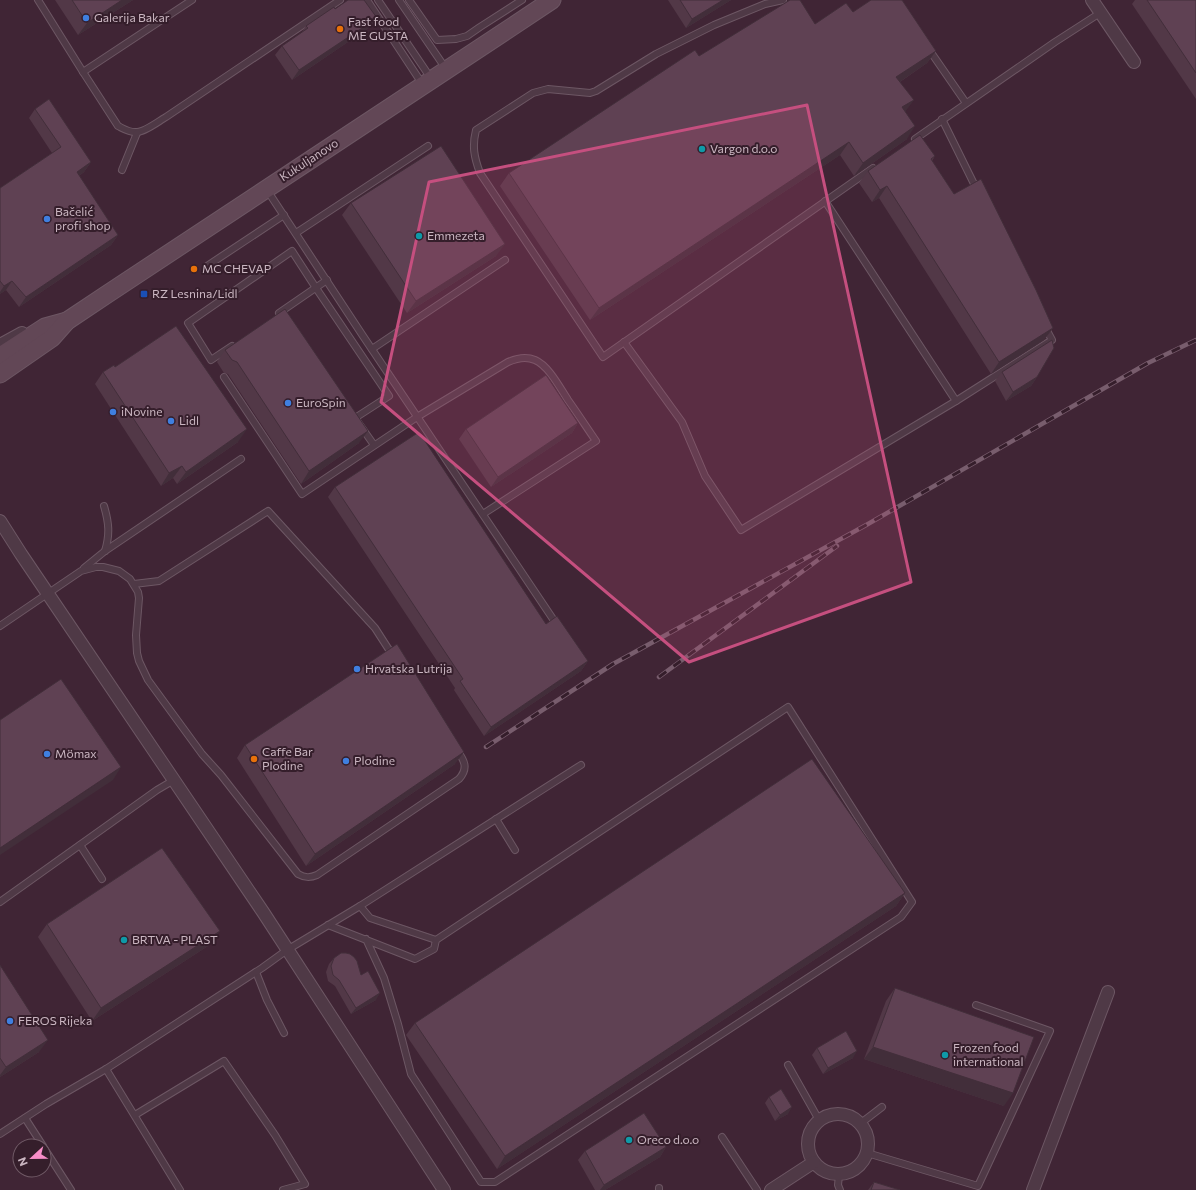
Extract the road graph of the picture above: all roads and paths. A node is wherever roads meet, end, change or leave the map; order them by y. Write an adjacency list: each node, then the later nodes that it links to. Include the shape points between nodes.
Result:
1 (38, 0): 16 (lane)
2 (192, 0): 16 (lane)
3 (340, 0): 20 (lane, via 166,117)
4 (367, 0): 17 (lane)
5 (378, 0): 17 (lane)
6 (399, 0): 15 (lane)
7 (409, 0): 8 (lane, via 437,40 467,36)
8 (522, 0)
9 (552, 0): 15 (main road, Kukuljanovo)
10 (783, 0): 40 (lane, via 765,4 707,28 656,54 596,91 590,93 548,89 533,93 476,130 473,142 474,155 480,173 603,357)
11 (1092, 0): 12 (street)
12 (1100, 13): 14 (street); 18 (lane)
13 (926, 45): 18 (lane)
14 (1134, 62)
15 (447, 71): 17 (main road, Kukuljanovo)
16 (83, 72): 20 (lane, via 118,126)
17 (428, 83): 25 (main road, Kukuljanovo)
18 (966, 103): 19 (lane)
19 (942, 119): 21 (lane); 26 (lane)
20 (137, 132): 24 (lane)
21 (910, 142)
22 (428, 146): 29 (lane)
23 (877, 165): 27 (lane)
24 (122, 170)
25 (266, 188): 28 (lane); 38 (main road, Kukuljanovo)
26 (981, 197)
27 (825, 201): 40 (lane); 47 (lane)
28 (284, 215): 29 (lane); 31 (lane)
29 (296, 233): 32 (lane)
30 (505, 260): 43 (lane)
31 (207, 266)
32 (327, 280): 33 (lane); 43 (lane)
33 (316, 288): 34 (lane); 41 (lane, via 292,251 188,323 211,360); 50 (lane, via 389,396 355,418)
34 (279, 313): 35 (lane); 37 (lane)
35 (273, 317)
36 (1041, 318): 47 (lane, via 1052,340)
37 (284, 320)
38 (67, 321): 39 (main road, Kukuljanovo); 45 (main road, Kukuljanovo, via 52,338)
39 (45, 327): 42 (street, via 25,332); 44 (main road, Kukuljanovo)
40 (624, 342): 47 (lane, via 682,422 705,476 741,530)
41 (236, 343)
42 (0, 345)
43 (372, 349): 49 (lane)
44 (0, 356)
45 (0, 374)
46 (224, 377): 50 (lane, via 302,494)
47 (956, 401)
48 (350, 415): 50 (lane)
49 (417, 416): 50 (lane); 53 (lane); 53 (lane, via 508,362 526,358 536,360 546,368 596,441)
50 (373, 446)
51 (242, 459): 55 (lane)
52 (104, 506): 55 (lane, via 109,532)
53 (483, 514): 60 (lane)
54 (0, 521): 58 (street)
55 (105, 551): 56 (lane)
56 (81, 570): 57 (lane, via 96,567 112,568 125,574); 58 (lane)
57 (134, 584): 61 (lane, via 160,581 268,511 375,628); 62 (lane, via 139,598 137,653 148,680 202,754 302,877 317,874 459,779 464,772 465,764)
58 (48, 594): 59 (lane); 64 (street)
59 (0, 626)
60 (560, 629)
61 (397, 661)
62 (454, 746)
63 (581, 765): 65 (lane)
64 (174, 780): 66 (lane); 74 (street)
65 (496, 819): 67 (lane); 70 (lane)
66 (80, 845): 68 (lane); 69 (lane)
67 (515, 850)
68 (102, 879)
69 (0, 902)
70 (360, 906): 71 (lane); 73 (lane, via 370,918)
71 (328, 925): 72 (lane); 74 (lane)
72 (366, 939): 73 (lane, via 415,959 434,949); 73 (lane, via 384,978 411,1074 481,1182 496,1182 902,917 912,902 788,707)
73 (436, 940)
74 (287, 950): 75 (lane); 96 (street)
75 (256, 972): 78 (lane); 80 (lane)
76 (1108, 992): 100 (street)
77 (976, 1005): 89 (lane, via 1050,1031 978,1186)
78 (284, 1033)
79 (788, 1064): 84 (lane)
80 (106, 1069): 82 (lane); 83 (lane)
81 (882, 1107): 85 (lane)
82 (135, 1115): 94 (lane); 95 (lane, via 224,1061 245,1089 305,1184)
83 (25, 1118): 86 (lane); 88 (lane)
84 (819, 1120): 85 (street, via 832,1114 843,1113); 91 (street, via 809,1133 807,1143)
85 (861, 1123): 89 (street, via 869,1142)
86 (0, 1134)
87 (722, 1137): 97 (lane)
88 (37, 1138)
89 (867, 1153): 92 (street, via 857,1168)
90 (52, 1161): 93 (lane)
91 (814, 1162): 92 (street, via 820,1169); 98 (street)
92 (839, 1175): 99 (lane)
93 (71, 1190)
94 (180, 1190)
95 (282, 1190)
96 (444, 1190)
97 (757, 1190)
98 (771, 1190)
99 (840, 1190)
100 (1033, 1190)

